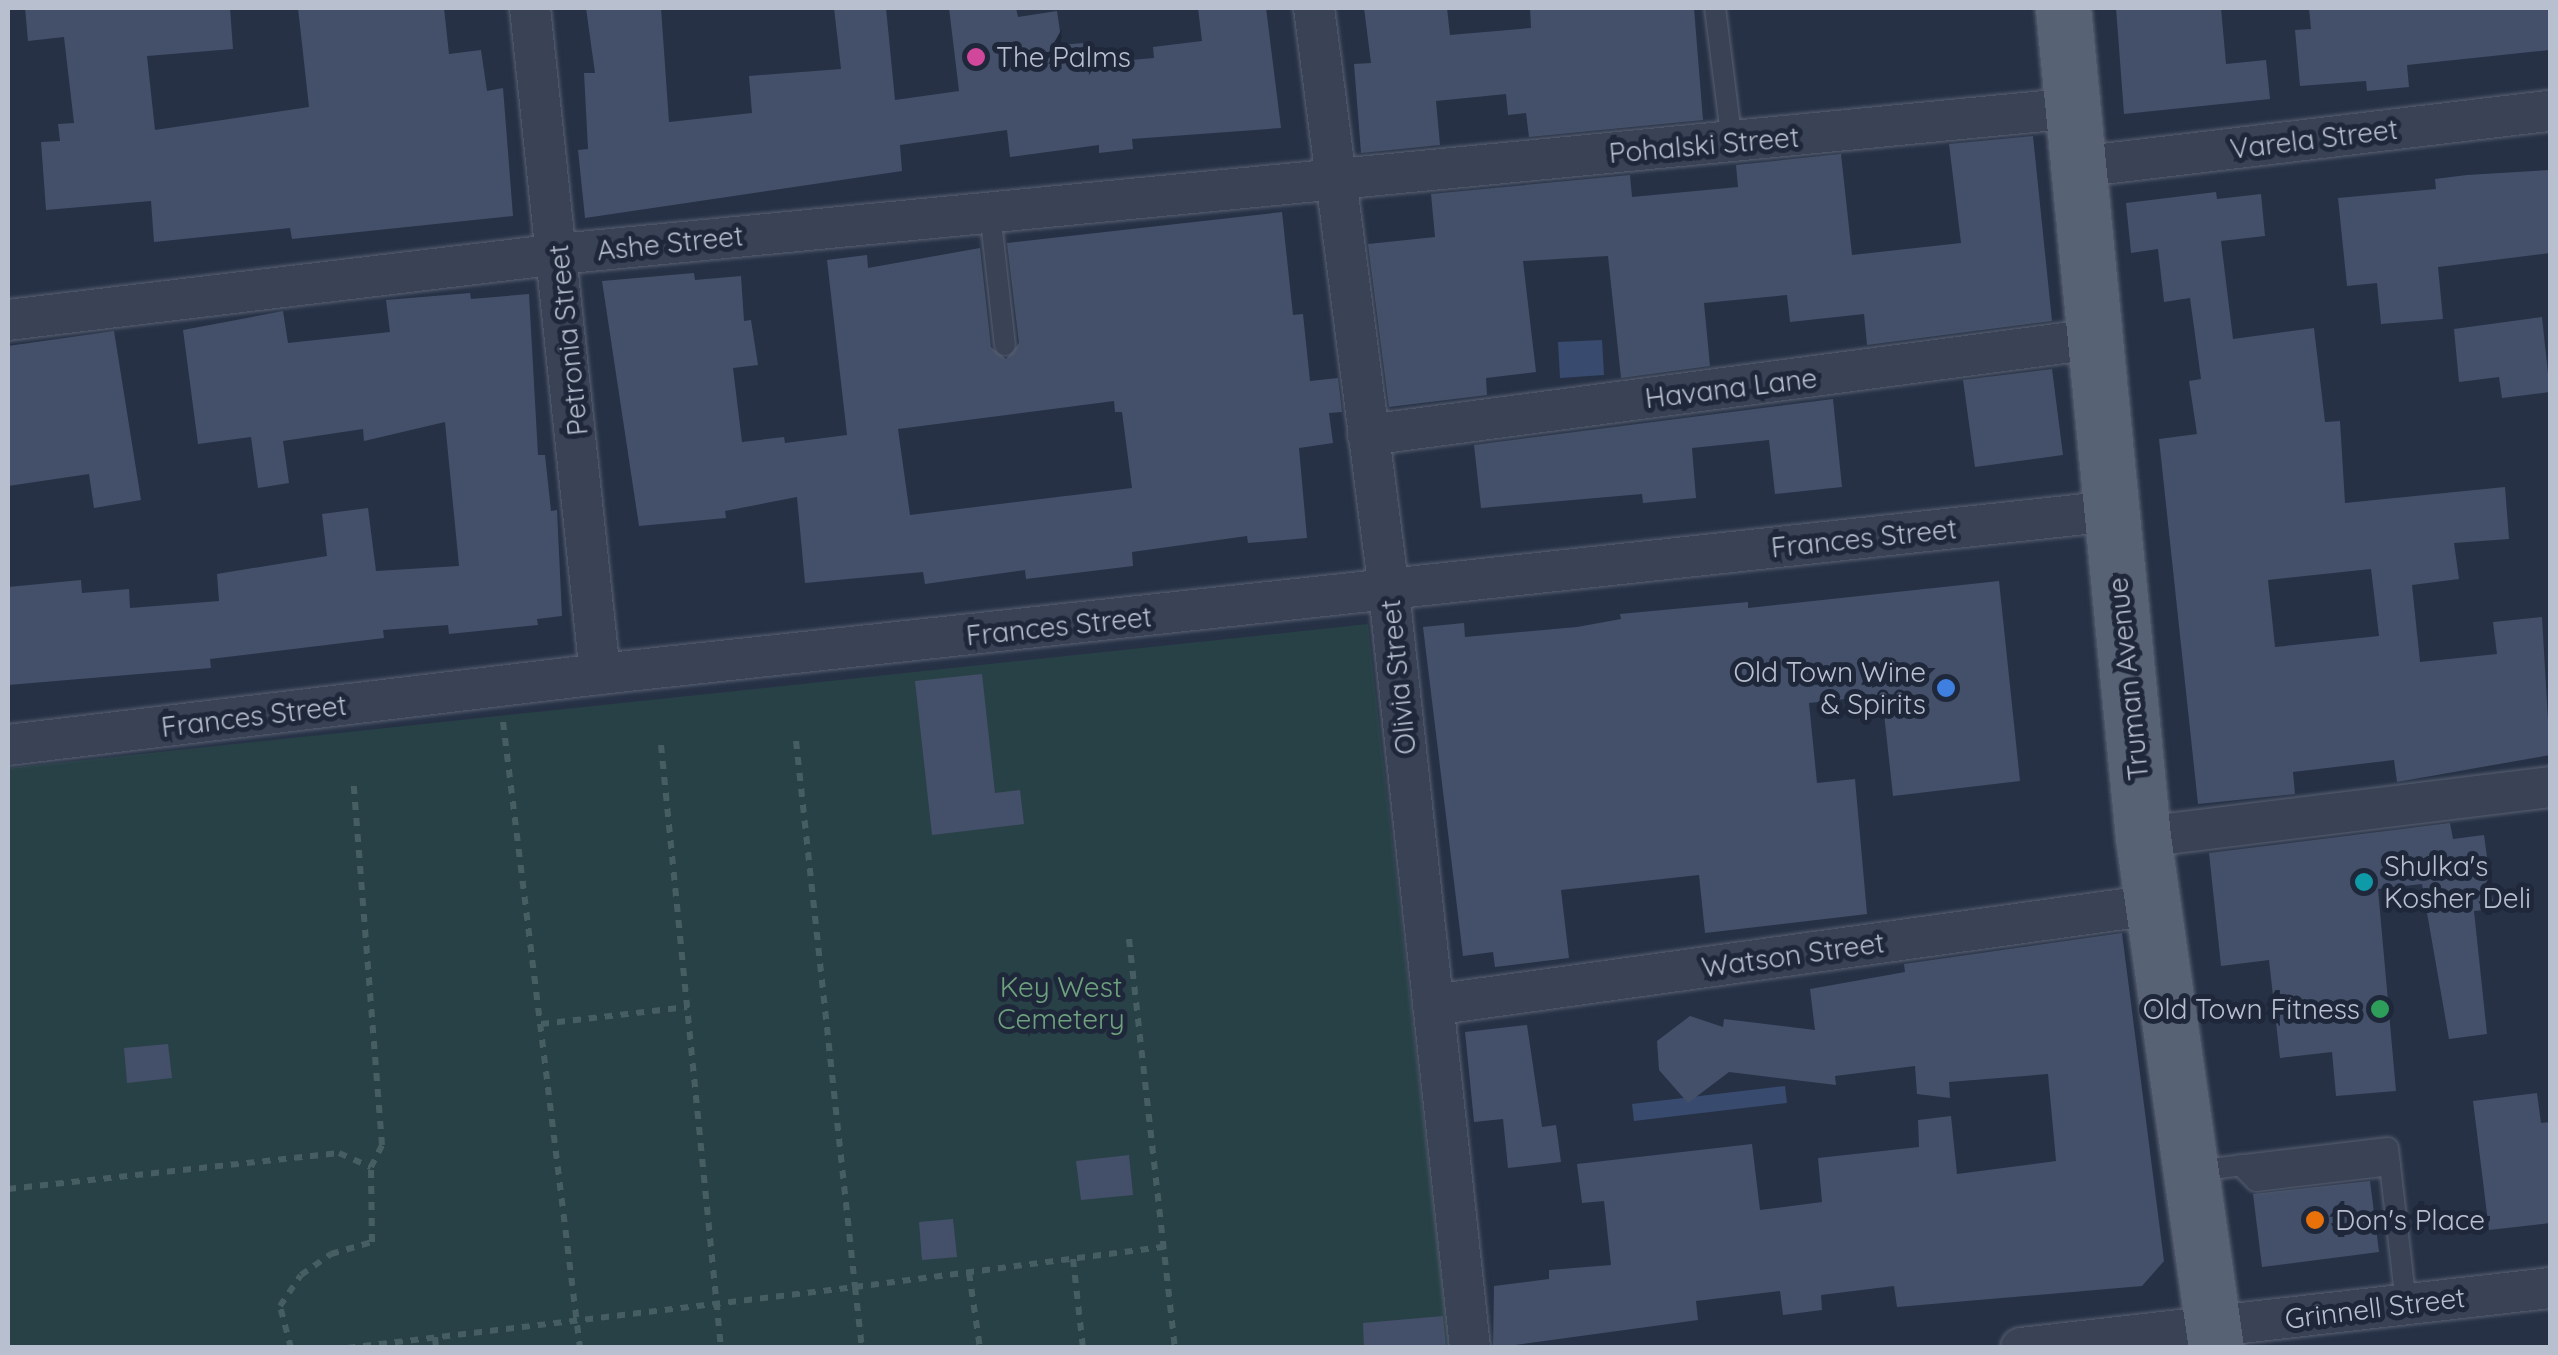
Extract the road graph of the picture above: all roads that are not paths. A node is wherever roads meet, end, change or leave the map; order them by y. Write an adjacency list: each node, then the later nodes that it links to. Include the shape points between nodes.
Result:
1 (530, 8): 11 (street, Petronia Street)
2 (1314, 8): 9 (street, Olivia Street)
3 (1715, 8): 7 (lane)
4 (2063, 8): 5 (main road, Truman Avenue)
5 (2075, 108): 7 (street, Pohalski Street); 8 (main road, Truman Avenue)
6 (2550, 111): 8 (street, Varela Street)
7 (1732, 143): 9 (street, Pohalski Street)
8 (2078, 167): 13 (main road, Truman Avenue)
9 (1333, 179): 10 (street, Ashe Street); 15 (street, Olivia Street)
10 (990, 212): 11 (street, Ashe Street); 14 (lane)
11 (559, 254): 12 (street, Ashe Street); 18 (street, Petronia Street)
12 (8, 320)
13 (2094, 338): 15 (street, Havana Lane); 16 (main road, Truman Avenue)
14 (1005, 345)
15 (1368, 435): 17 (street, Olivia Street)
16 (2112, 512): 17 (street, Frances Street); 21 (main road, Truman Avenue)
17 (1389, 591): 18 (street, Frances Street); 23 (street, Olivia Street)
18 (600, 674): 19 (street, Frances Street)
19 (8, 745)
20 (2550, 787): 21 (street)
21 (2143, 837): 22 (main road, Truman Avenue)
22 (2153, 904): 23 (street, Watson Street); 24 (main road, Truman Avenue)
23 (1433, 1006): 28 (street, Olivia Street)
24 (2216, 1168): 26 (lane, via 2388,1148); 27 (main road, Truman Avenue)
25 (2550, 1288): 26 (street, Grinnell Street)
26 (2406, 1304): 27 (street, Grinnell Street)
27 (2215, 1337): 29 (street, Grinnell Street)
28 (1470, 1348)
29 (2021, 1348)

